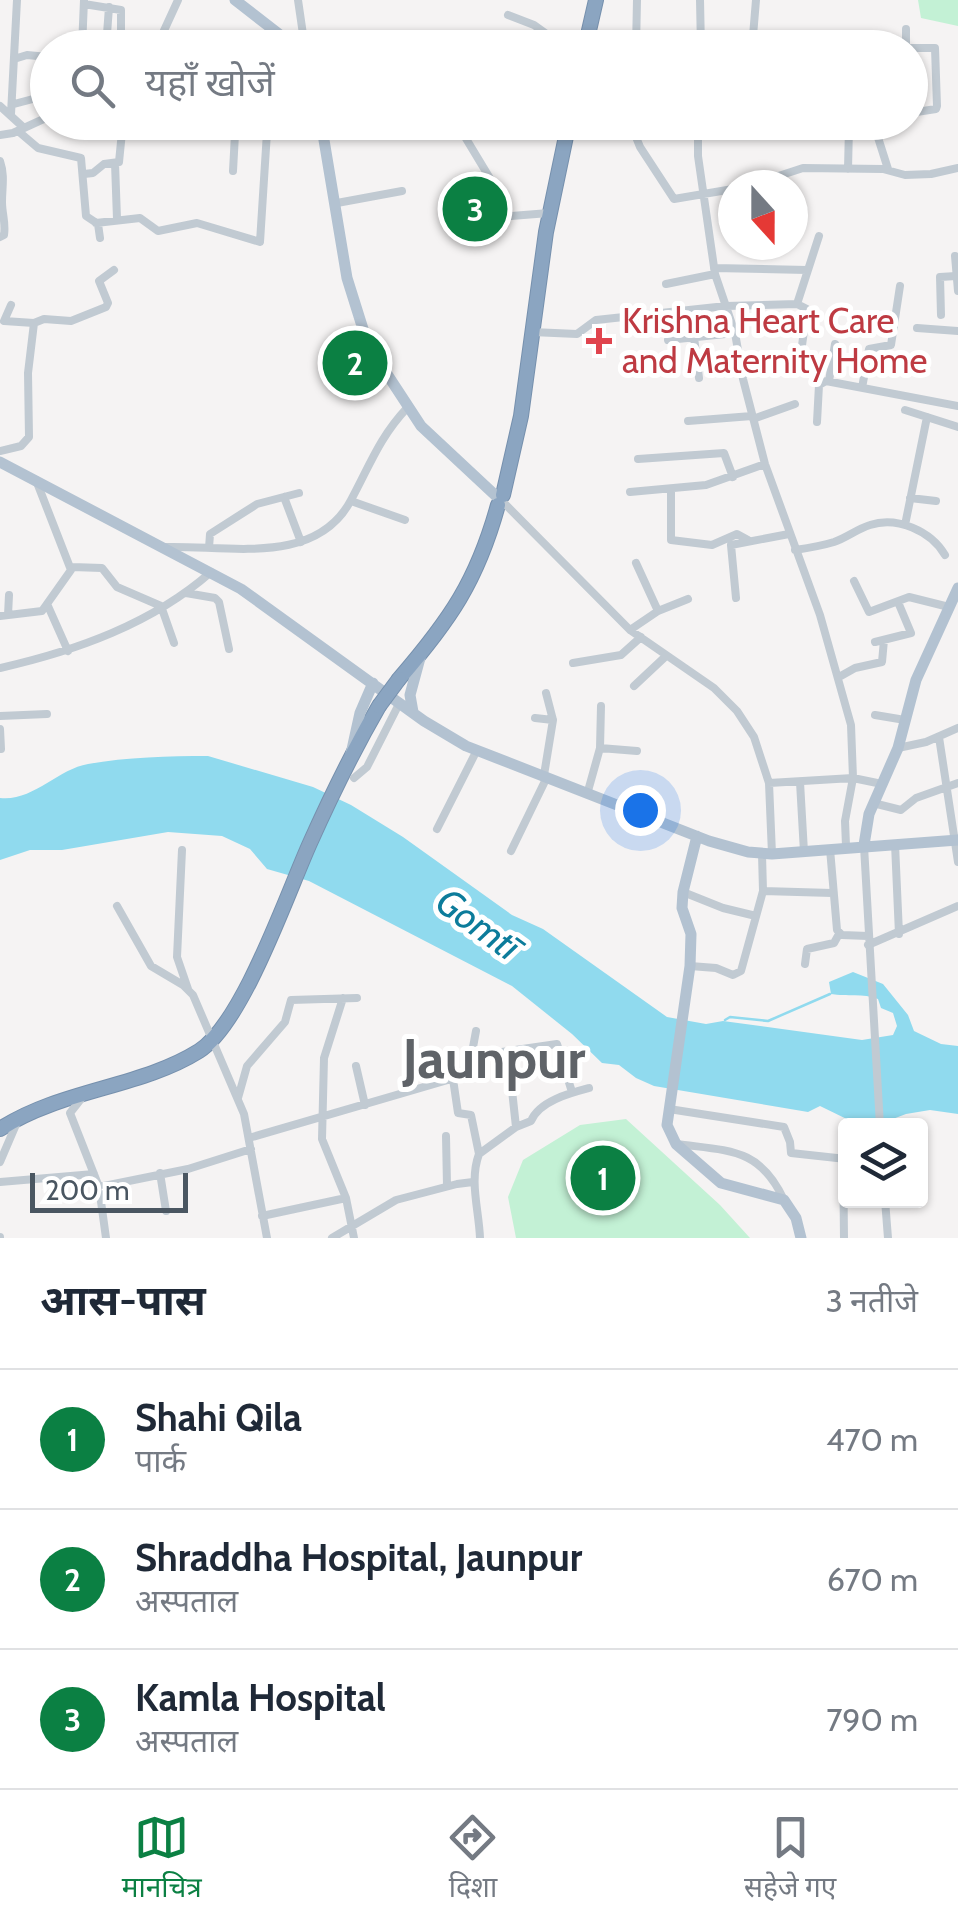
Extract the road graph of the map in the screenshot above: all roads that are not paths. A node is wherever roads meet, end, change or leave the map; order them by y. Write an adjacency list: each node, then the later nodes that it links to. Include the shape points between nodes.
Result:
1 (17, 0): 25 (street)
2 (178, 0): 15 (street)
3 (235, 0): 16 (main road)
4 (298, 0): 17 (street)
5 (596, 0): 19 (highway)
6 (638, 0): 20 (street)
7 (700, 0): 21 (street)
8 (756, 0): 22 (street)
9 (84, 2): 10 (street); 12 (street)
10 (109, 7): 13 (street); 14 (street, via 122,12)
11 (508, 15): 18 (street)
12 (83, 30)
13 (106, 30)
14 (122, 30)
15 (162, 30)
16 (274, 30)
17 (302, 30)
18 (541, 30)
19 (589, 30)
20 (637, 30)
21 (701, 30)
22 (754, 30)
23 (928, 49): 29 (street, via 936,49 937,107)
24 (30, 56): 25 (street)
25 (14, 60): 27 (street)
26 (30, 99): 27 (street)
27 (14, 104): 30 (street)
28 (0, 106): 30 (street)
29 (928, 109)
30 (11, 114): 32 (street)
31 (30, 125): 32 (street)
32 (21, 129): 33 (street); 34 (street)
33 (0, 135)
34 (30, 139)
35 (31, 140): 53 (street, via 38,148 80,158)
36 (121, 140): 47 (street)
37 (235, 140): 52 (street)
38 (266, 140): 59 (street, via 260,242 197,222 156,231 144,218)
39 (324, 140): 57 (main road)
40 (467, 140): 58 (street, via 497,190 500,217)
41 (566, 140): 58 (highway)
42 (638, 140): 56 (street, via 674,198)
43 (698, 140): 56 (street)
44 (848, 140): 49 (street)
45 (881, 140): 51 (street)
46 (0, 161): 62 (street, via 6,225)
47 (115, 163): 53 (street); 59 (street)
48 (958, 168): 51 (street, via 905,176)
49 (848, 169): 50 (street); 51 (street)
50 (797, 170)
51 (888, 170)
52 (233, 171)
53 (84, 174): 60 (street, via 86,219)
54 (718, 191): 56 (street)
55 (402, 192): 57 (street)
56 (705, 193): 67 (street)
57 (336, 203): 91 (main road, via 362,328)
58 (550, 213): 80 (highway)
59 (116, 219): 60 (street)
60 (96, 223): 63 (street)
61 (819, 236): 66 (street)
62 (0, 237)
63 (100, 238)
64 (956, 256): 68 (street)
65 (114, 270): 77 (street, via 99,281 106,307 71,321)
66 (807, 270): 67 (street); 74 (street)
67 (715, 271): 69 (street); 75 (street)
68 (956, 276): 71 (street); 72 (street, via 940,277)
69 (666, 284)
70 (900, 286): 88 (street, via 891,346 869,349)
71 (958, 293): 72 (street)
72 (940, 296): 76 (street)
73 (11, 304): 77 (street, via 4,321)
74 (797, 304): 75 (street); 85 (street, via 808,309)
75 (726, 306): 80 (street, via 596,320 577,334); 81 (street)
76 (941, 315)
77 (34, 323): 98 (street, via 29,437)
78 (917, 328): 79 (street)
79 (958, 331)
80 (531, 332): 109 (highway, via 521,416)
81 (735, 332): 82 (street); 93 (street)
82 (694, 338): 83 (street); 86 (street)
83 (668, 340)
84 (835, 344): 87 (street)
85 (800, 360)
86 (699, 378)
87 (829, 381): 88 (street); 96 (street, via 819,385)
88 (862, 388): 90 (street)
89 (795, 404): 93 (street)
90 (958, 406)
91 (407, 408): 109 (main road); 110 (street, via 376,446)
92 (905, 410): 94 (street)
93 (752, 417): 95 (street); 101 (street)
94 (927, 417): 97 (street); 108 (street)
95 (688, 421)
96 (817, 422)
97 (958, 427)
98 (0, 451)
99 (638, 459): 102 (street, via 724,453)
100 (0, 462): 103 (main road)
101 (765, 464): 102 (street); 114 (street)
102 (733, 477): 104 (street)
103 (36, 480): 117 (main road); 122 (street)
104 (671, 489): 105 (street); 115 (street, via 671,540 712,545 737,534)
105 (630, 492)
106 (299, 493): 107 (street)
107 (284, 497): 116 (street); 118 (street, via 257,504 214,531)
108 (910, 498): 111 (street); 113 (street)
109 (500, 500): 136 (street); 141 (highway, via 472,580)
110 (351, 501): 112 (street); 116 (street)
111 (936, 501)
112 (406, 520)
113 (905, 525): 119 (street, via 871,525 830,544); 120 (street)
114 (789, 534): 115 (street); 119 (street)
115 (748, 540): 128 (street, via 731,545)
116 (301, 542): 118 (street)
117 (160, 547): 118 (street); 123 (main road)
118 (209, 548)
119 (795, 550): 146 (street)
120 (945, 554)
121 (636, 562): 134 (street)
122 (72, 566): 131 (street); 132 (street, via 102,568 117,588)
123 (211, 572): 126 (street); 145 (main road)
124 (854, 581): 130 (street, via 867,612)
125 (958, 588): 133 (main road)
126 (186, 593): 132 (street); 139 (street, via 219,602)
127 (9, 595): 135 (street)
128 (736, 598)
129 (688, 599): 134 (street)
130 (898, 602): 133 (street, via 912,598); 146 (street, via 911,633 880,641 882,662)
131 (48, 606): 135 (street); 140 (street)
132 (161, 606): 138 (street); 140 (street)
133 (948, 608): 157 (main road, via 922,662)
134 (658, 611): 136 (street)
135 (4, 616)
136 (630, 630): 137 (street)
137 (641, 637): 142 (street); 143 (street, via 622,655)
138 (174, 643)
139 (229, 649)
140 (68, 651): 144 (street)
141 (422, 653): 151 (main road, via 410,695); 166 (highway, bridge, via 379,706)
142 (666, 656): 147 (street); 172 (street, via 736,710 754,737)
143 (573, 664)
144 (0, 668)
145 (365, 677): 149 (main road); 166 (main road)
146 (839, 677): 169 (street)
147 (634, 686)
148 (546, 693): 156 (street)
149 (400, 702): 151 (main road); 168 (street, via 367,767)
150 (601, 706): 161 (street)
151 (413, 712): 164 (main road)
152 (47, 714): 154 (street)
153 (875, 715): 157 (street)
154 (0, 716)
155 (535, 718): 156 (street)
156 (554, 720): 167 (street)
157 (906, 720): 162 (main road)
158 (958, 728): 160 (street)
159 (0, 729): 163 (street)
160 (939, 736): 162 (street); 174 (street)
161 (600, 748): 165 (street); 175 (street)
162 (898, 748): 173 (main road)
163 (1, 749)
164 (477, 750): 167 (main road); 177 (street)
165 (637, 751)
166 (349, 758): 204 (highway, via 243,995)
167 (545, 776): 175 (main road); 185 (street)
168 (354, 778)
169 (853, 778): 170 (street); 173 (street); 182 (street)
170 (800, 782): 172 (street); 186 (street)
171 (958, 782): 174 (street)
172 (769, 783): 187 (street)
173 (882, 784): 176 (main road)
174 (946, 788): 176 (street, via 902,810); 179 (street)
175 (588, 791): 178 (main road)
176 (874, 802): 181 (main road)
177 (437, 829)
178 (697, 836): 187 (main road); 189 (main road)
179 (956, 840): 180 (main road); 188 (street)
180 (895, 843): 181 (main road); 196 (street)
181 (864, 845): 182 (main road); 197 (street)
182 (846, 846): 183 (main road)
183 (830, 849): 186 (main road); 191 (street)
184 (182, 850): 200 (street, via 177,957)
185 (511, 850)
186 (804, 852): 187 (main road)
187 (767, 854): 190 (street)
188 (958, 862)
189 (683, 892): 194 (street); 199 (main road)
190 (762, 892): 191 (street); 194 (street)
191 (832, 893): 195 (street)
192 (116, 906): 200 (street, via 150,966)
193 (958, 906): 196 (street)
194 (756, 916): 199 (street, via 739,974)
195 (838, 934): 197 (street); 198 (street, via 834,942 806,949)
196 (899, 934): 197 (street)
197 (868, 941): 217 (street)
198 (806, 964)
199 (690, 966): 213 (main road)
200 (188, 988): 204 (street)
201 (343, 998): 202 (street); 212 (street, via 291,1000 285,1022 246,1066); 215 (street, via 324,1058)
202 (357, 998)
203 (476, 1031): 207 (street, via 471,1058)
204 (212, 1041): 210 (highway, via 164,1067); 212 (street)
205 (502, 1052): 211 (street, via 557,1044)
206 (356, 1066): 214 (street)
207 (452, 1078): 214 (street); 224 (street, via 458,1114 471,1115)
208 (510, 1081): 219 (street)
209 (590, 1088): 211 (street)
210 (92, 1090): 216 (highway); 228 (street, via 70,1113)
211 (572, 1092): 219 (street)
212 (238, 1098): 221 (street)
213 (669, 1104): 222 (main road, via 667,1125); 225 (street, via 784,1127 791,1153)
214 (365, 1105): 215 (street)
215 (325, 1117): 221 (street); 233 (street, via 322,1139)
216 (19, 1118): 218 (highway); 226 (street)
217 (879, 1118)
218 (1, 1126)
219 (516, 1127): 224 (street)
220 (446, 1136): 232 (street)
221 (249, 1138): 223 (street)
222 (676, 1144): 234 (main road, via 721,1183); 234 (street, via 758,1162)
223 (250, 1149): 227 (street); 238 (street)
224 (479, 1154): 230 (street)
225 (838, 1158)
226 (0, 1162)
227 (160, 1172): 231 (street); 237 (street)
228 (94, 1174): 229 (street); 231 (street)
229 (0, 1182)
230 (473, 1182): 232 (street); 243 (street)
231 (100, 1186): 240 (street)
232 (447, 1186): 239 (street, via 396,1200)
233 (346, 1198): 238 (street); 239 (street)
234 (784, 1200): 244 (main road)
235 (844, 1208): 245 (street)
236 (886, 1208): 246 (street)
237 (166, 1212)
238 (262, 1216): 241 (street)
239 (353, 1233): 242 (street)
240 (106, 1238)
241 (267, 1238)
242 (332, 1238)
243 (480, 1238)
244 (801, 1238)
245 (844, 1238)
246 (888, 1238)

